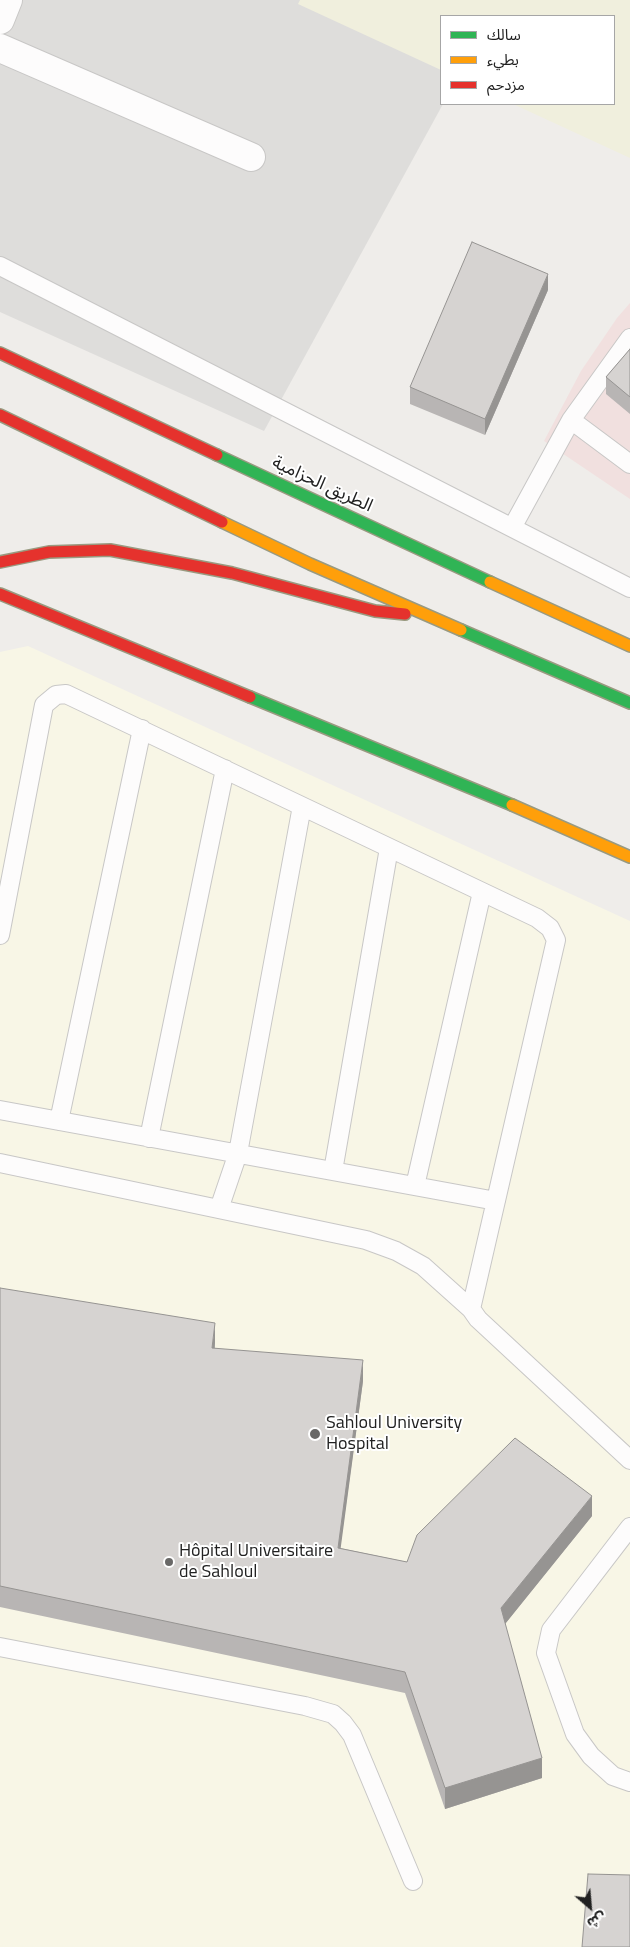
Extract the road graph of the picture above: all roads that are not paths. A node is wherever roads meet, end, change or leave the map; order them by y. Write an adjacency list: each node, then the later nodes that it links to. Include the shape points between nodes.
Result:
1 (8, 0): 2 (street)
2 (0, 20)
3 (0, 48): 4 (street)
4 (251, 157)
5 (0, 266): 11 (lane)
6 (630, 338): 9 (lane)
7 (0, 353): 16 (main road, الطريق الحزامية, via 447,564)
8 (0, 415): 15 (main road, via 310,564)
9 (571, 420): 10 (lane); 11 (lane)
10 (630, 464)
11 (512, 526): 13 (lane)
12 (0, 562): 15 (main road, via 49,552 110,550 232,573 375,611)
13 (630, 588)
14 (0, 594): 22 (main road, via 563,826)
15 (437, 617): 17 (main road)
16 (630, 646)
17 (630, 703)
18 (142, 729): 19 (lane); 24 (lane, via 66,694 56,695 44,705); 26 (lane)
19 (225, 770): 20 (lane); 27 (lane)
20 (302, 806): 21 (lane); 28 (lane)
21 (389, 848): 23 (lane); 30 (lane)
22 (630, 857)
23 (482, 892): 31 (lane); 32 (lane, via 537,918 550,928 556,940)
24 (0, 935)
25 (0, 1110): 26 (lane)
26 (59, 1121): 27 (lane)
27 (150, 1138): 28 (lane)
28 (238, 1153): 30 (lane); 33 (lane)
29 (0, 1163): 33 (lane)
30 (333, 1171): 31 (lane)
31 (415, 1186): 32 (lane)
32 (496, 1201): 34 (lane)
33 (219, 1209): 34 (lane, via 366,1240 396,1251 423,1266)
34 (471, 1309): 35 (lane)
35 (630, 1460)
36 (630, 1527): 38 (lane, via 552,1630 546,1653 575,1734 591,1756 613,1776)
37 (0, 1647): 39 (lane, via 333,1714 352,1736)
38 (630, 1782)
39 (413, 1881)

